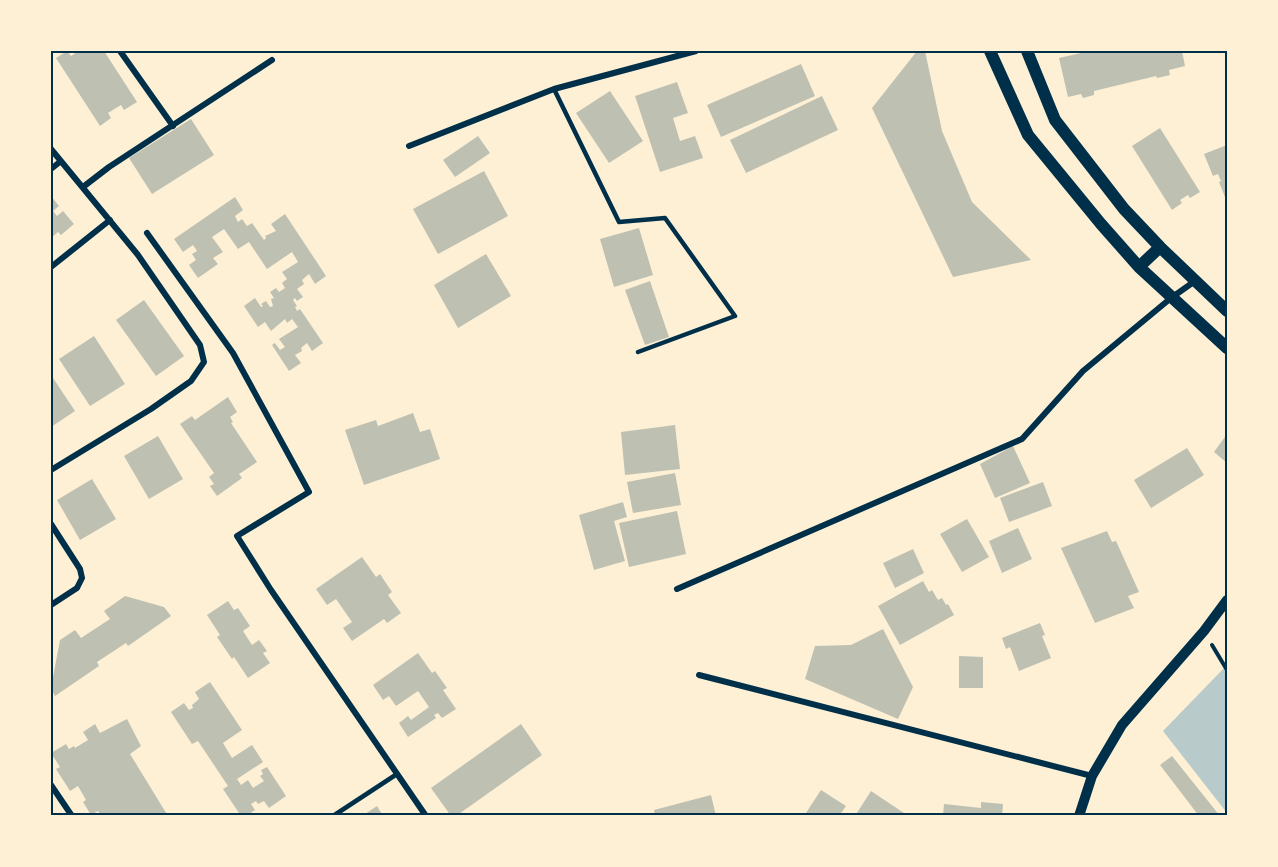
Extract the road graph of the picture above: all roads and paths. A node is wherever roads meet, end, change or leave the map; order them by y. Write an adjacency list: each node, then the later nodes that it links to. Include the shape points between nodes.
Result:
1 (120, 51): 7 (street)
2 (692, 51): 6 (street)
3 (990, 51): 17 (main road, via 1028,135)
4 (1027, 51): 15 (main road, via 1054,120 1124,209)
5 (272, 60): 7 (street)
6 (554, 89): 8 (street); 22 (lane, via 619,222 665,218 735,316)
7 (173, 126): 12 (street)
8 (409, 146)
9 (51, 149): 10 (street)
10 (61, 161): 11 (street); 12 (street)
11 (51, 169)
12 (83, 187): 13 (street)
13 (110, 220): 16 (street); 23 (street, via 200,345 204,362 191,381)
14 (147, 233): 31 (street, via 232,353 309,492 237,536)
15 (1160, 247): 17 (main road); 18 (main road)
16 (51, 267)
17 (1139, 267): 19 (main road)
18 (1195, 281): 19 (street); 20 (main road)
19 (1171, 298): 21 (main road); 25 (street, via 1083,371 1022,438)
20 (1227, 311)
21 (1227, 348)
22 (638, 352)
23 (51, 470)
24 (51, 524): 27 (street, via 82,578 77,588)
25 (677, 589)
26 (1227, 600): 28 (street)
27 (51, 605)
28 (1204, 631): 29 (path); 32 (street, via 1122,725)
29 (1227, 670)
30 (699, 675): 32 (street)
31 (397, 774): 35 (lane); 36 (street)
32 (1092, 776): 37 (street)
33 (51, 785): 34 (street)
34 (72, 816)
35 (333, 816)
36 (426, 816)
37 (1079, 816)

